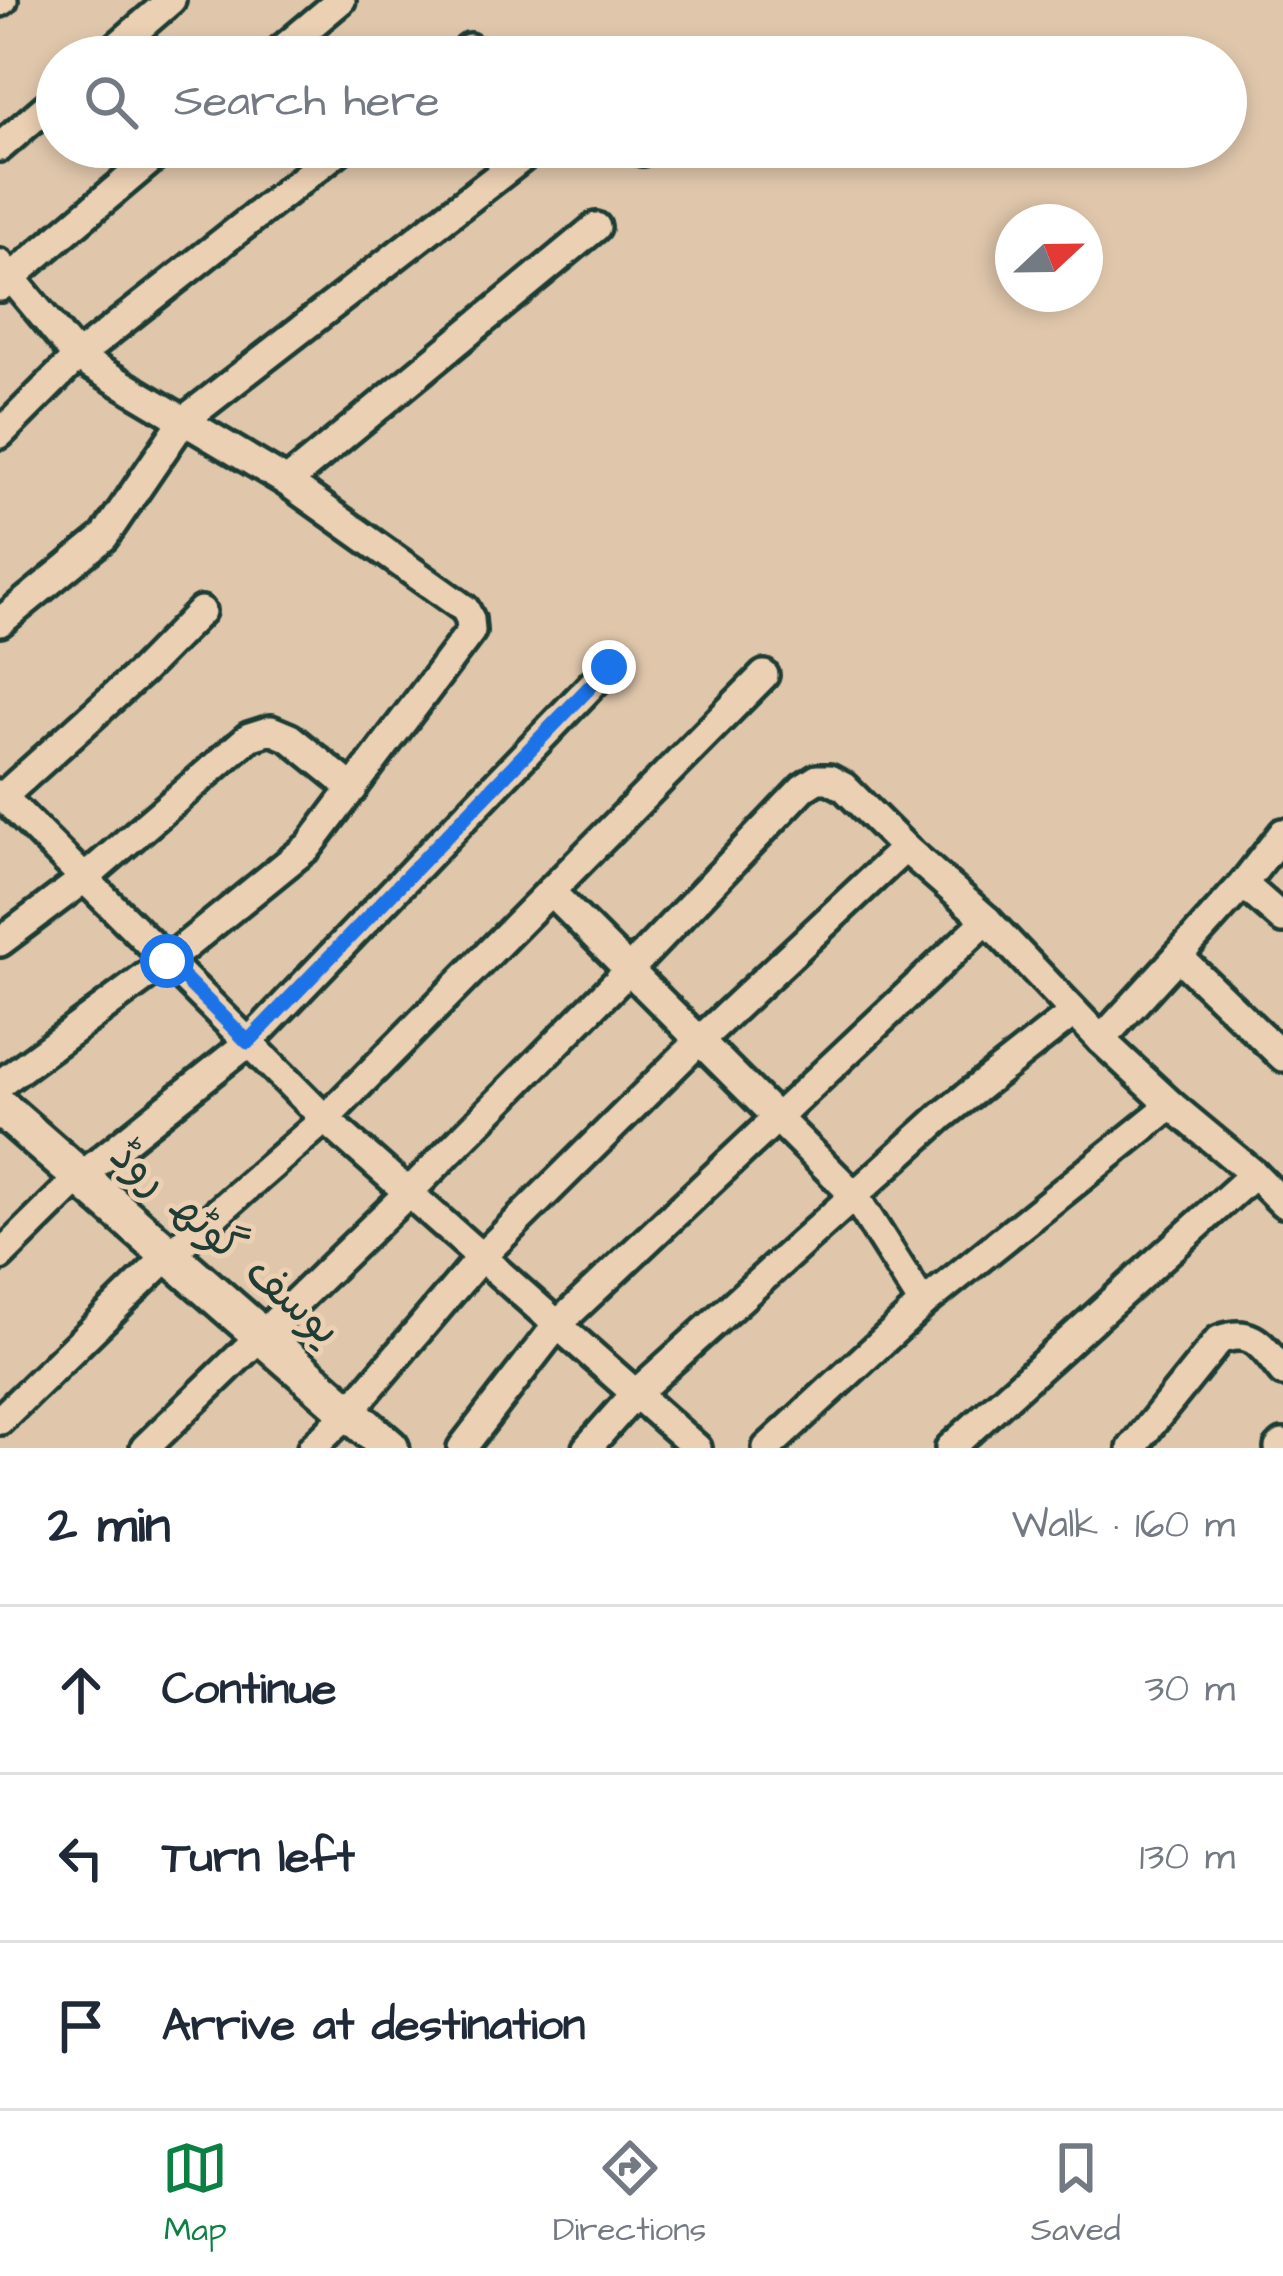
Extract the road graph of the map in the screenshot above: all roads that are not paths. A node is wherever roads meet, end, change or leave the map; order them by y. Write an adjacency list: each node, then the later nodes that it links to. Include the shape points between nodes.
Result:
1 (171, 0): 3 (street)
2 (341, 0): 4 (street)
3 (129, 36)
4 (298, 36)
5 (36, 116): 6 (street)
6 (0, 147)
7 (140, 168): 11 (street)
8 (317, 168): 12 (street)
9 (509, 168): 13 (street)
10 (596, 227): 15 (street)
11 (4, 276): 12 (street)
12 (77, 357): 13 (street); 14 (street)
13 (183, 421): 15 (street); 17 (street, via 104,537)
14 (0, 434)
15 (286, 482): 20 (street, via 470,619 464,644)
16 (201, 610): 21 (street)
17 (0, 622)
18 (609, 667): 36 (street)
19 (764, 675): 26 (street)
20 (353, 789): 24 (street, via 290,738 271,730 249,737); 31 (street, via 309,846)
21 (1, 797): 24 (street)
22 (1283, 833): 25 (street)
23 (905, 848): 27 (street); 32 (street, via 844,788 817,779); 34 (street)
24 (85, 878): 29 (street); 31 (street)
25 (1243, 884): 28 (street); 30 (street)
26 (550, 891): 32 (street); 42 (street)
27 (987, 920): 33 (street); 41 (street)
28 (1283, 920)
29 (0, 942)
30 (1178, 956): 35 (street); 37 (street)
31 (167, 961): 36 (street); 38 (street)
32 (629, 970): 34 (street); 45 (street)
33 (1074, 1012): 35 (street); 46 (street)
34 (700, 1040): 41 (street); 50 (street)
35 (1101, 1040): 39 (street)
36 (248, 1042): 42 (street); 44 (street)
37 (1283, 1057)
38 (0, 1084)
39 (1171, 1105): 43 (street); 51 (street)
40 (0, 1107): 44 (street, یوسف گوٹھ روڈ)
41 (777, 1118): 46 (street); 52 (street)
42 (325, 1119): 45 (street); 48 (street)
43 (1254, 1174): 47 (street); 65 (street)
44 (80, 1177): 48 (street, یوسف گوٹھ روڈ); 49 (street)
45 (408, 1193): 50 (street); 53 (street)
46 (854, 1196): 51 (street); 55 (street)
47 (1283, 1203)
48 (169, 1255): 53 (street, یوسف گوٹھ روڈ); 57 (street)
49 (0, 1256)
50 (481, 1257): 52 (street); 56 (street)
51 (923, 1304): 64 (street)
52 (557, 1325): 55 (street); 61 (street)
53 (261, 1335): 56 (street, یوسف گوٹھ روڈ); 58 (street)
54 (1283, 1372): 66 (street, via 1258,1342 1234,1334 1219,1340)
55 (635, 1394): 62 (street); 63 (street)
56 (349, 1412): 59 (street); 60 (street, یوسف گوٹھ روڈ)
57 (0, 1420)
58 (145, 1448)
59 (312, 1448)
60 (390, 1448)
61 (463, 1448)
62 (587, 1448)
63 (697, 1448)
64 (767, 1448)
65 (950, 1448)
66 (1132, 1448)

